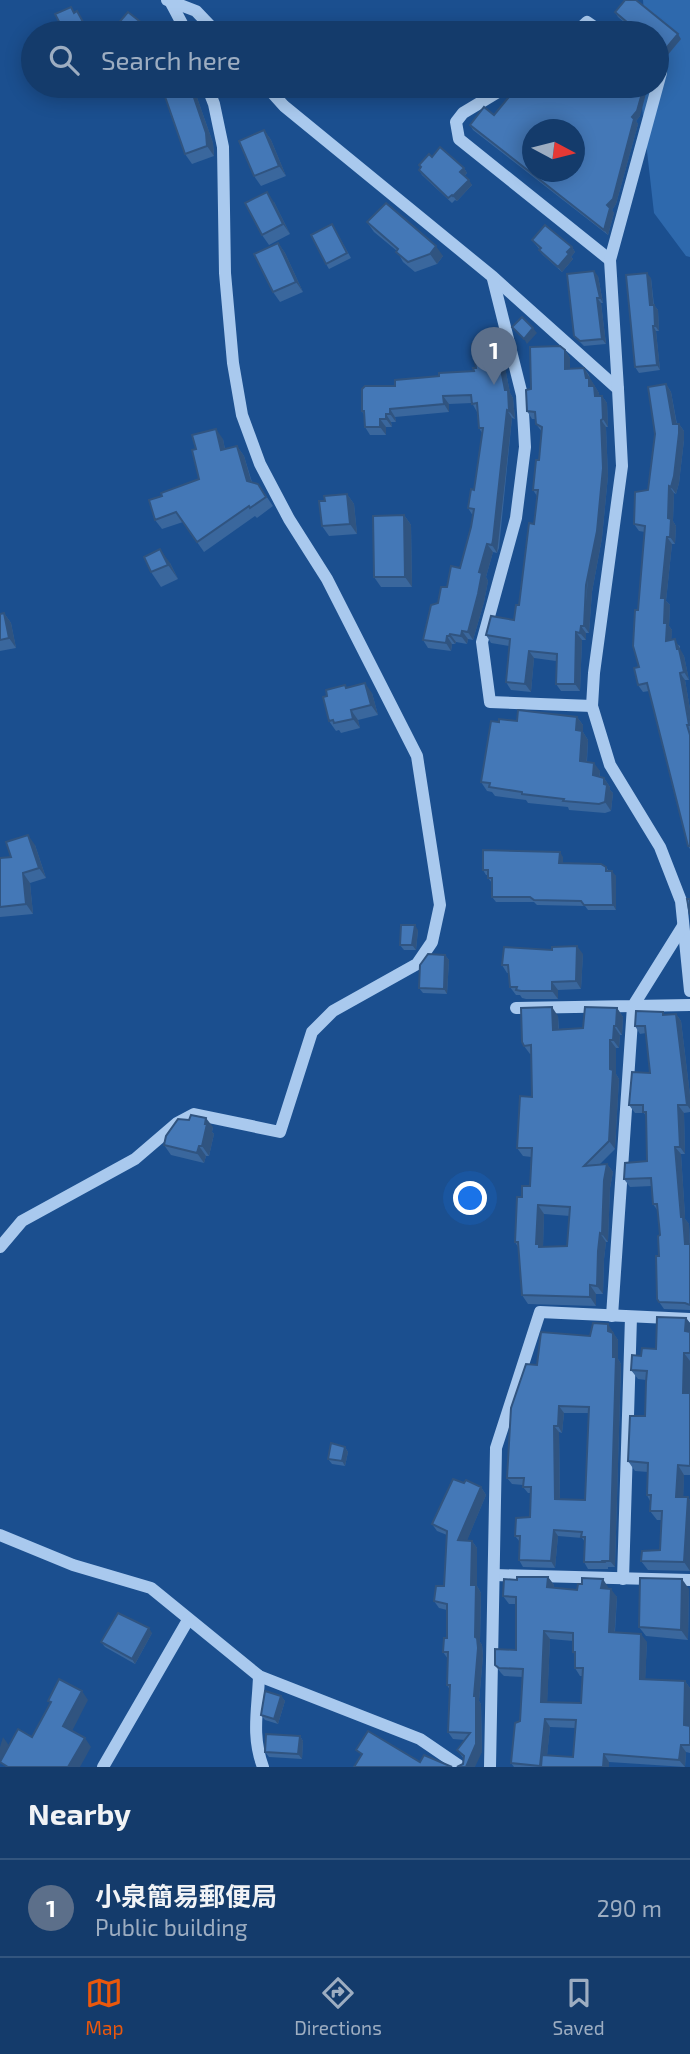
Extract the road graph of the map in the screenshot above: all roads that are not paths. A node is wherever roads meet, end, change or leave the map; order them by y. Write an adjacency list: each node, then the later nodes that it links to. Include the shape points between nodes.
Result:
1 (169, 1): 2 (street); 3 (street)
2 (195, 5): 4 (street)
3 (180, 21)
4 (208, 21)
5 (212, 98): 18 (street, via 223,147 225,273 242,415 260,464 327,579 417,756 440,905 432,942 417,964 333,1011 312,1032 280,1132 194,1114 135,1159 22,1221)
6 (277, 98): 10 (street)
7 (488, 98): 9 (street, via 456,122 459,139)
8 (654, 98): 9 (street)
9 (610, 260): 11 (street)
10 (493, 277): 11 (street); 12 (street, via 522,395 525,447 516,518 482,642 490,702)
11 (618, 389): 12 (street, via 622,466)
12 (592, 706): 13 (street, via 610,765 660,847 681,901)
13 (683, 926): 14 (street); 16 (street)
14 (690, 991)
15 (690, 1005): 16 (street)
16 (633, 1006): 17 (street); 19 (street)
17 (516, 1008)
18 (0, 1247)
19 (612, 1316): 20 (street); 23 (street, via 540,1312 496,1448)
20 (631, 1317): 21 (street); 24 (street)
21 (690, 1320)
22 (0, 1535): 26 (street, via 151,1588)
23 (495, 1575): 24 (street); 31 (street)
24 (623, 1579): 25 (street)
25 (690, 1580)
26 (188, 1620): 27 (street); 28 (street)
27 (259, 1676): 29 (street, via 255,1734); 30 (street, via 420,1739)
28 (103, 1767)
29 (263, 1767)
30 (461, 1767)
31 (490, 1767)

